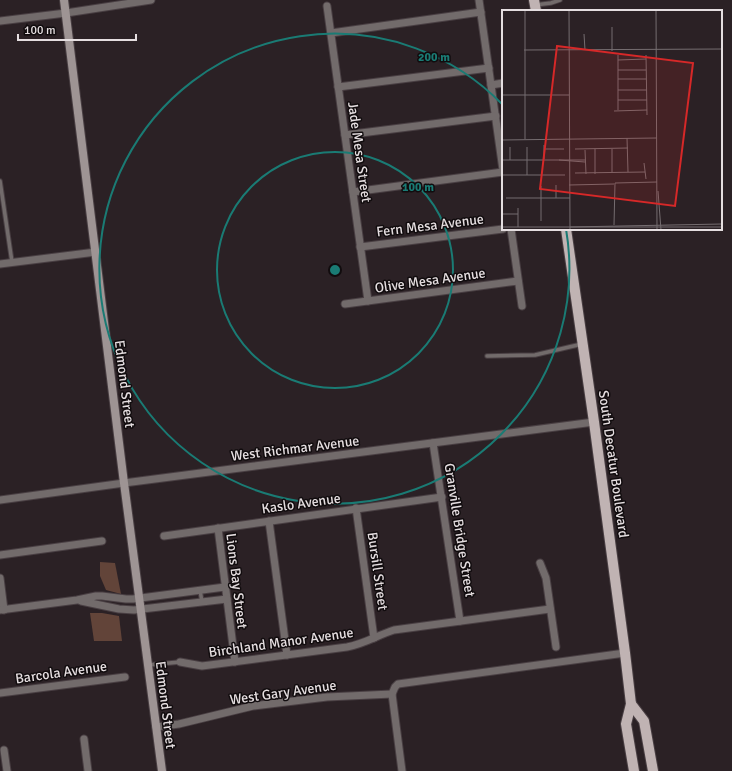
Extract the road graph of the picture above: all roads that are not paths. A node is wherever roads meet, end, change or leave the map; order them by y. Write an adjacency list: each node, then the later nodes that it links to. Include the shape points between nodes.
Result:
1 (64, 0): 8 (street, Edmond Street)
2 (151, 0): 8 (street)
3 (479, 0): 7 (street)
4 (560, 0): 5 (lane)
5 (535, 5)
6 (327, 6): 10 (street, Jade Mesa Street)
7 (481, 12): 10 (street); 11 (street)
8 (66, 13): 9 (street); 25 (street, Edmond Street)
9 (0, 21)
10 (331, 33): 14 (street, Jade Mesa Street)
11 (489, 68): 13 (street); 14 (street)
12 (502, 83): 13 (street)
13 (491, 85): 15 (street)
14 (338, 87): 16 (street, Jade Mesa Street)
15 (496, 116): 16 (street); 17 (street)
16 (345, 135): 20 (street, Jade Mesa Street)
17 (502, 163)
18 (502, 171): 20 (street)
19 (0, 181): 26 (lane)
20 (353, 192): 24 (street, Jade Mesa Street)
21 (502, 229): 24 (street, Fern Mesa Avenue)
22 (511, 230): 28 (street)
23 (566, 230): 32 (main road, South Decatur Boulevard)
24 (360, 247): 29 (street, Jade Mesa Street)
25 (96, 252): 26 (street); 36 (street, Edmond Street)
26 (12, 262): 27 (street)
27 (0, 264)
28 (518, 281): 29 (street, Olive Mesa Avenue); 31 (street)
29 (368, 301): 30 (street, Olive Mesa Avenue)
30 (345, 304)
31 (522, 306)
32 (583, 343): 33 (lane, via 535,355); 34 (main road, South Decatur Boulevard)
33 (487, 356)
34 (594, 422): 35 (street, West Richmar Avenue); 61 (main road, South Decatur Boulevard)
35 (433, 443): 36 (street, West Richmar Avenue); 37 (street, Granville Bridge Street)
36 (124, 483): 38 (street, West Richmar Avenue); 50 (street, Edmond Street)
37 (442, 497): 39 (street, Kaslo Avenue); 58 (street, Granville Bridge Street)
38 (0, 500)
39 (356, 508): 40 (street, Kaslo Avenue); 59 (street, Bursill Street)
40 (269, 521): 41 (street, Kaslo Avenue); 62 (street)
41 (218, 528): 42 (street, Kaslo Avenue); 47 (street, Lions Bay Street)
42 (164, 536)
43 (102, 541): 44 (street)
44 (0, 555)
45 (540, 563): 56 (street, via 546,578)
46 (0, 578): 57 (street)
47 (225, 586): 48 (street); 51 (street, Lions Bay Street)
48 (200, 590): 50 (street); 53 (lane)
49 (102, 596): 50 (street); 52 (street); 54 (lane)
50 (139, 598): 55 (street, Edmond Street)
51 (227, 599): 53 (street); 64 (street, Lions Bay Street)
52 (77, 600): 54 (street); 57 (street)
53 (202, 602): 55 (street)
54 (100, 604): 55 (street, via 129,610)
55 (141, 609): 65 (street, Edmond Street)
56 (550, 609): 58 (street, Birchland Manor Avenue); 60 (street)
57 (2, 610)
58 (460, 620): 59 (street, Birchland Manor Avenue, via 394,630)
59 (374, 638): 62 (street, Birchland Manor Avenue, via 347,647)
60 (556, 647)
61 (625, 653): 67 (street, West Gary Avenue, via 401,683 396,685); 69 (main road, South Decatur Boulevard)
62 (287, 655): 64 (street, Birchland Manor Avenue)
63 (180, 662): 64 (street, Birchland Manor Avenue, via 202,666); 65 (lane)
64 (234, 662)
65 (148, 665): 70 (street, Edmond Street)
66 (125, 677): 68 (street, Barcola Avenue)
67 (393, 691): 70 (street, West Gary Avenue, via 253,706); 76 (street)
68 (0, 693)
69 (631, 704): 77 (main road, South Decatur Boulevard, via 626,724); 78 (main road, via 644,721)
70 (156, 727): 75 (street, Edmond Street)
71 (84, 739): 74 (street)
72 (4, 750): 73 (street)
73 (7, 771)
74 (88, 771)
75 (162, 771)
76 (402, 771)
77 (634, 771)
78 (653, 771)

